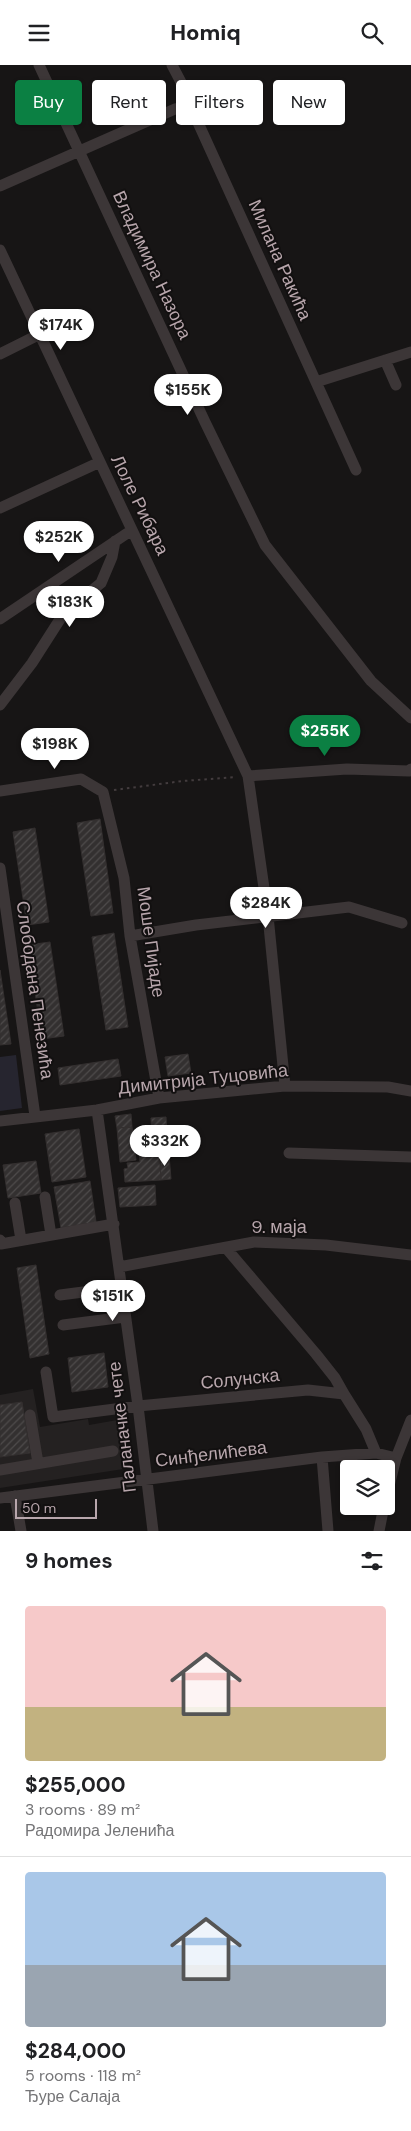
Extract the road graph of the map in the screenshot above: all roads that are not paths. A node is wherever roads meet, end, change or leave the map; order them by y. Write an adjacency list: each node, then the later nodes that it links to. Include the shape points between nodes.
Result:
1 (39, 65): 6 (street, Владимира Назора)
2 (172, 65): 3 (street, Милана Ракића)
3 (180, 80)
4 (176, 109): 6 (street)
5 (199, 125): 13 (street, Милана Ракића)
6 (80, 151): 7 (street); 22 (street, Владимира Назора, via 265,545 371,681)
7 (0, 186)
8 (0, 250): 9 (street, Лоле Рибара)
9 (38, 335): 11 (street); 15 (street, Лоле Рибара)
10 (411, 352): 12 (street)
11 (0, 354)
12 (385, 360): 13 (street); 14 (street)
13 (316, 382): 16 (street, Милана Ракића)
14 (396, 385)
15 (100, 462): 17 (street); 18 (street, Лоле Рибара)
16 (356, 470)
17 (0, 508)
18 (132, 529): 19 (street); 24 (street, Лоле Рибара)
19 (115, 541): 20 (street); 21 (street, via 101,583 64,613)
20 (0, 619)
21 (0, 705)
22 (411, 718)
23 (411, 769): 24 (street, via 347,769)
24 (248, 777): 27 (street, Лоле Рибара)
25 (0, 791): 29 (street, Моше Пијаде, via 82,779 102,792 124,878)
26 (0, 868): 34 (street, Слободана Пенезића)
27 (268, 916): 28 (street, via 350,907); 29 (street); 30 (street, Лоле Рибара)
28 (402, 923)
29 (130, 936): 32 (street, Моше Пијаде)
30 (285, 1086): 31 (street, Димитрија Туцовића, via 388,1087); 32 (street, Димитрија Туцовића)
31 (411, 1091)
32 (159, 1098): 33 (street, Димитрија Туцовића)
33 (97, 1110): 34 (street, Димитрија Туцовића); 40 (street, Паланачке чете)
34 (35, 1117): 35 (street, Димитрија Туцовића)
35 (0, 1121)
36 (289, 1153): 37 (street)
37 (411, 1157)
38 (45, 1197): 41 (street)
39 (15, 1203): 43 (street)
40 (114, 1224): 41 (street); 46 (street, Паланачке чете)
41 (51, 1235): 43 (street)
42 (0, 1240): 43 (street, via 1,1244)
43 (21, 1240)
44 (226, 1248): 45 (street, 9. маја, via 254,1242 282,1243); 46 (street, 9. маја); 52 (street, via 316,1354)
45 (411, 1255)
46 (119, 1267): 47 (street, Паланачке чете)
47 (122, 1287): 48 (street); 49 (street, Паланачке чете)
48 (60, 1295)
49 (125, 1317): 50 (street); 53 (street, Паланачке чете)
50 (63, 1325)
51 (46, 1372): 53 (street, Солунска, via 53,1417)
52 (344, 1394): 53 (street, Солунска, via 308,1389); 57 (street, via 366,1429)
53 (138, 1406): 63 (street, Паланачке чете)
54 (30, 1415): 60 (street)
55 (411, 1420): 59 (street)
56 (113, 1451): 60 (street)
57 (376, 1453): 58 (street, Синђелићева); 59 (street, Синђелићева)
58 (322, 1457): 63 (street, Синђелићева); 69 (street)
59 (396, 1459): 61 (street)
60 (38, 1463): 62 (street)
61 (395, 1463)
62 (0, 1469)
63 (146, 1480): 64 (street, Синђелићева); 68 (street, Паланачке чете)
64 (15, 1496): 65 (street, Синђелићева); 67 (street)
65 (0, 1498)
66 (382, 1515): 70 (street)
67 (21, 1531)
68 (153, 1531)
69 (328, 1531)
70 (379, 1531)

